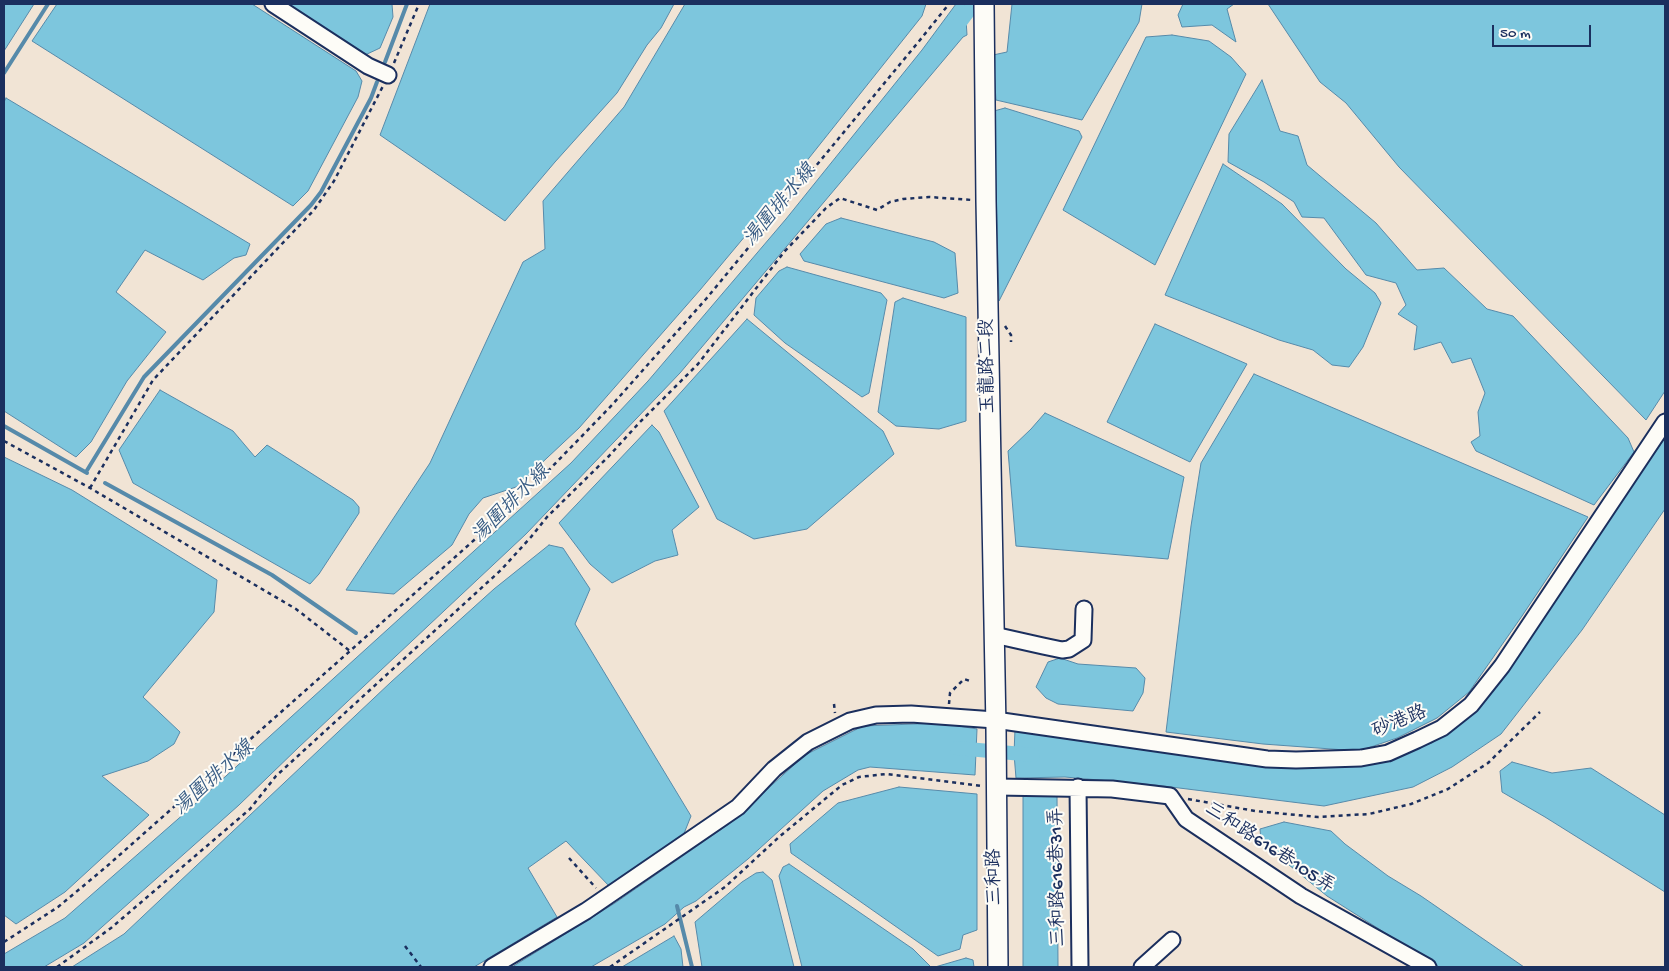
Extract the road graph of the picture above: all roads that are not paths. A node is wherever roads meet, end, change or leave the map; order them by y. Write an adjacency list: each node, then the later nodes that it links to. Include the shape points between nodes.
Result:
1 (273, 4): 3 (street, via 368,66)
2 (984, 4): 6 (main road, 玉龍路二段)
3 (388, 75)
4 (1665, 422): 7 (street, 砂港路, via 1502,666 1471,705 1442,728 1417,740 1388,753 1361,758 1267,760)
5 (1084, 609): 6 (street, via 1083,640 1069,649)
6 (994, 635): 7 (main road, 玉龍路二段)
7 (996, 724): 8 (main road, 三和路); 11 (street, 砂港路, via 911,714 876,715 850,721 808,742 774,769 738,807 606,898)
8 (996, 787): 9 (street); 12 (main road, 三和路)
9 (1078, 787): 13 (street, 三和路616巷31弄); 15 (street, 三和路616巷105弄, via 1170,796 1186,819 1301,896)
10 (1172, 940): 14 (street)
11 (492, 967)
12 (998, 967)
13 (1080, 967)
14 (1142, 967)
15 (1428, 967)

